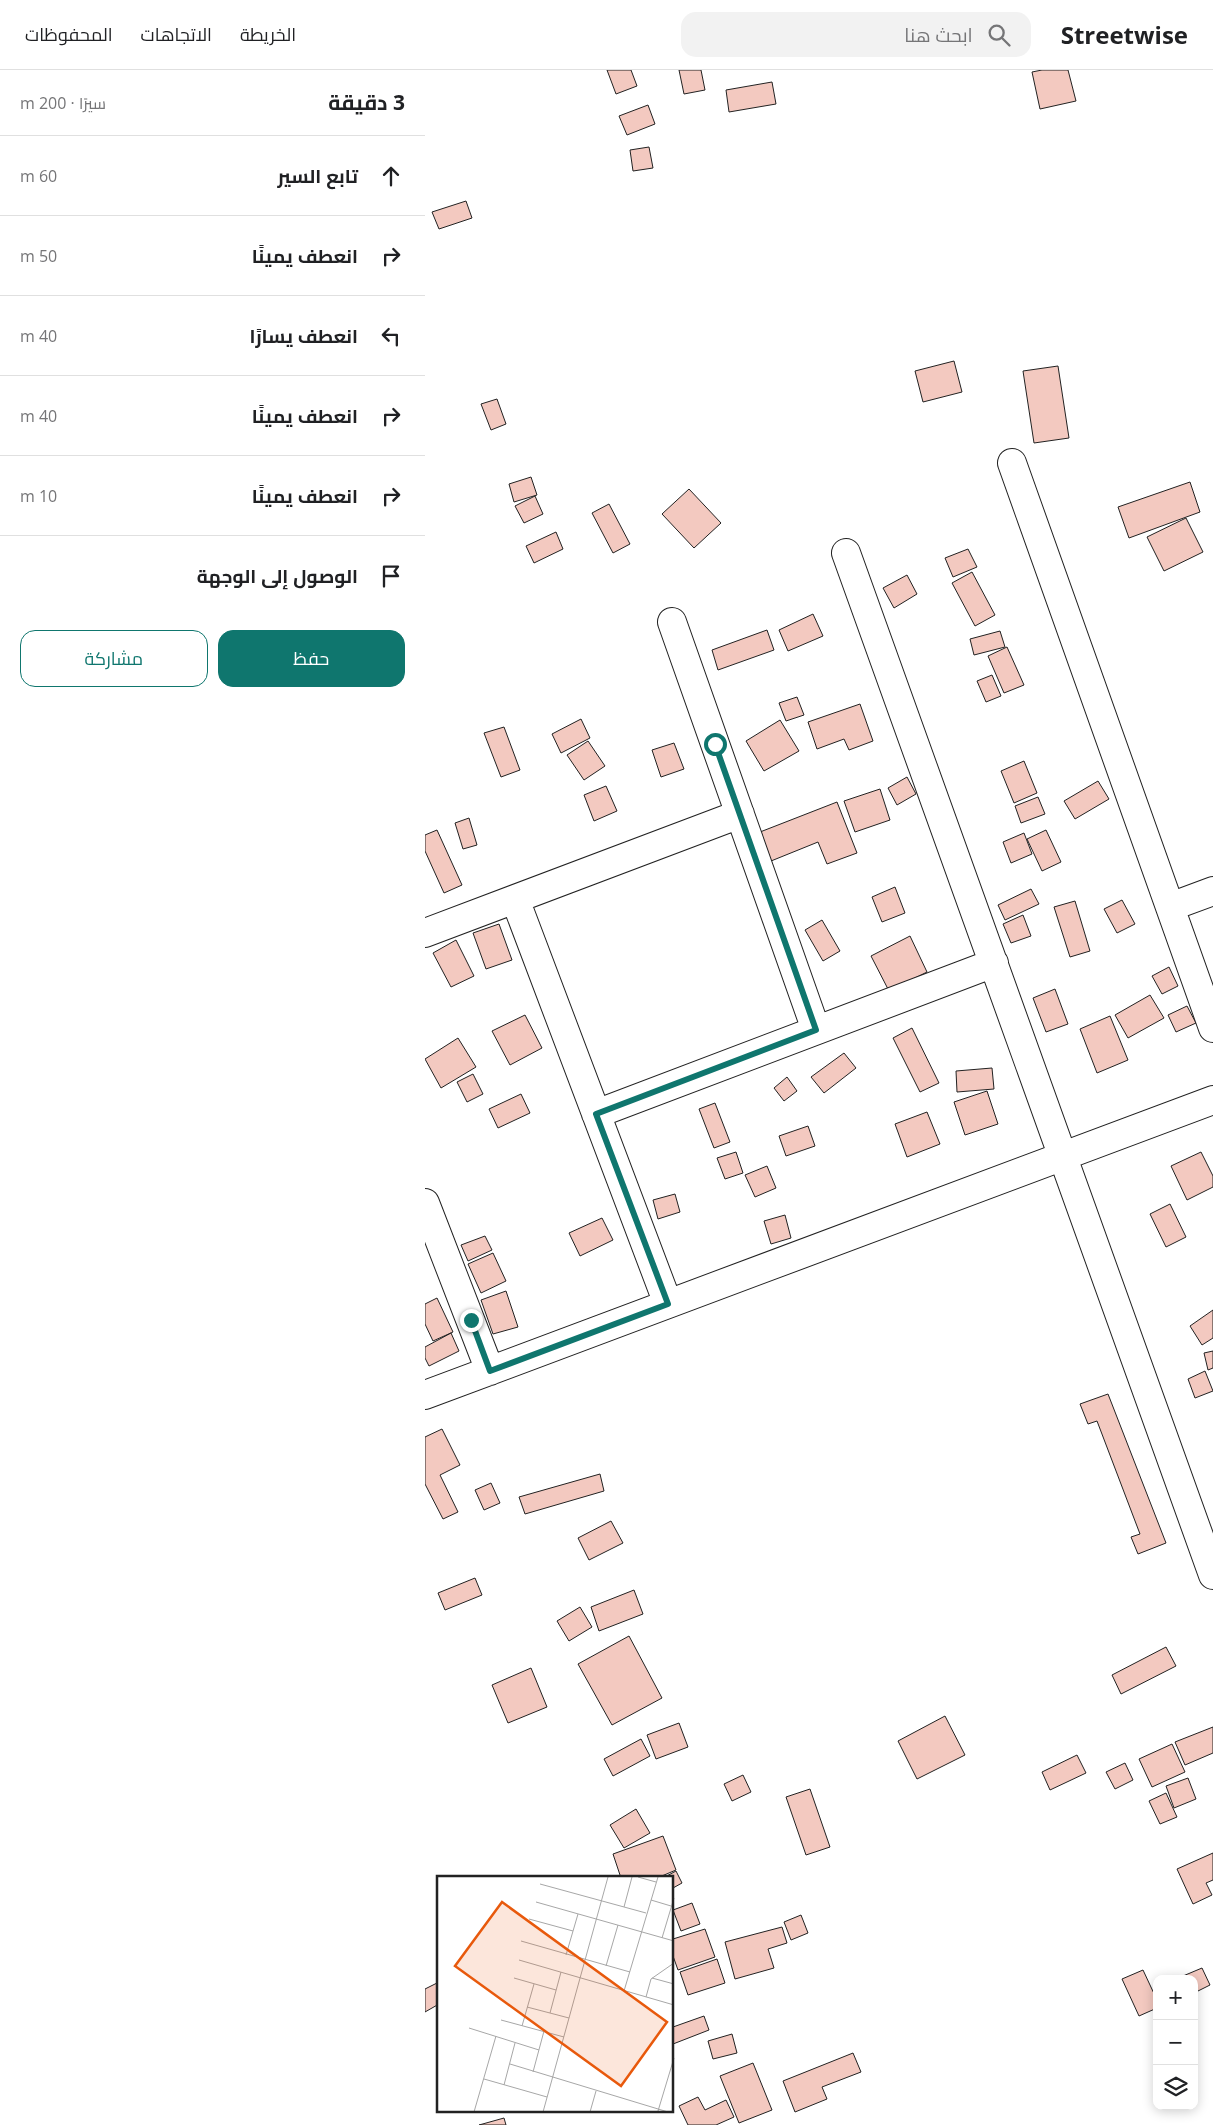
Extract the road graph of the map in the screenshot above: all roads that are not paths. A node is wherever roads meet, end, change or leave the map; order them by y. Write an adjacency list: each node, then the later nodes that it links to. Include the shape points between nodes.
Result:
1 (1012, 462): 7 (street)
2 (846, 553): 9 (street)
3 (672, 622): 4 (street)
4 (740, 814): 6 (street); 11 (street)
5 (1213, 891): 7 (street)
6 (515, 899): 8 (street); 13 (street)
7 (1170, 907): 10 (street)
8 (425, 933)
9 (994, 963): 11 (street); 14 (street)
10 (1213, 1028)
11 (816, 1030): 13 (street)
12 (1213, 1100): 14 (street)
13 (596, 1114): 16 (street)
14 (1064, 1156): 16 (street); 19 (street)
15 (425, 1203): 17 (street)
16 (668, 1304): 17 (street)
17 (490, 1371): 18 (street)
18 (425, 1395)
19 (1213, 1575)

